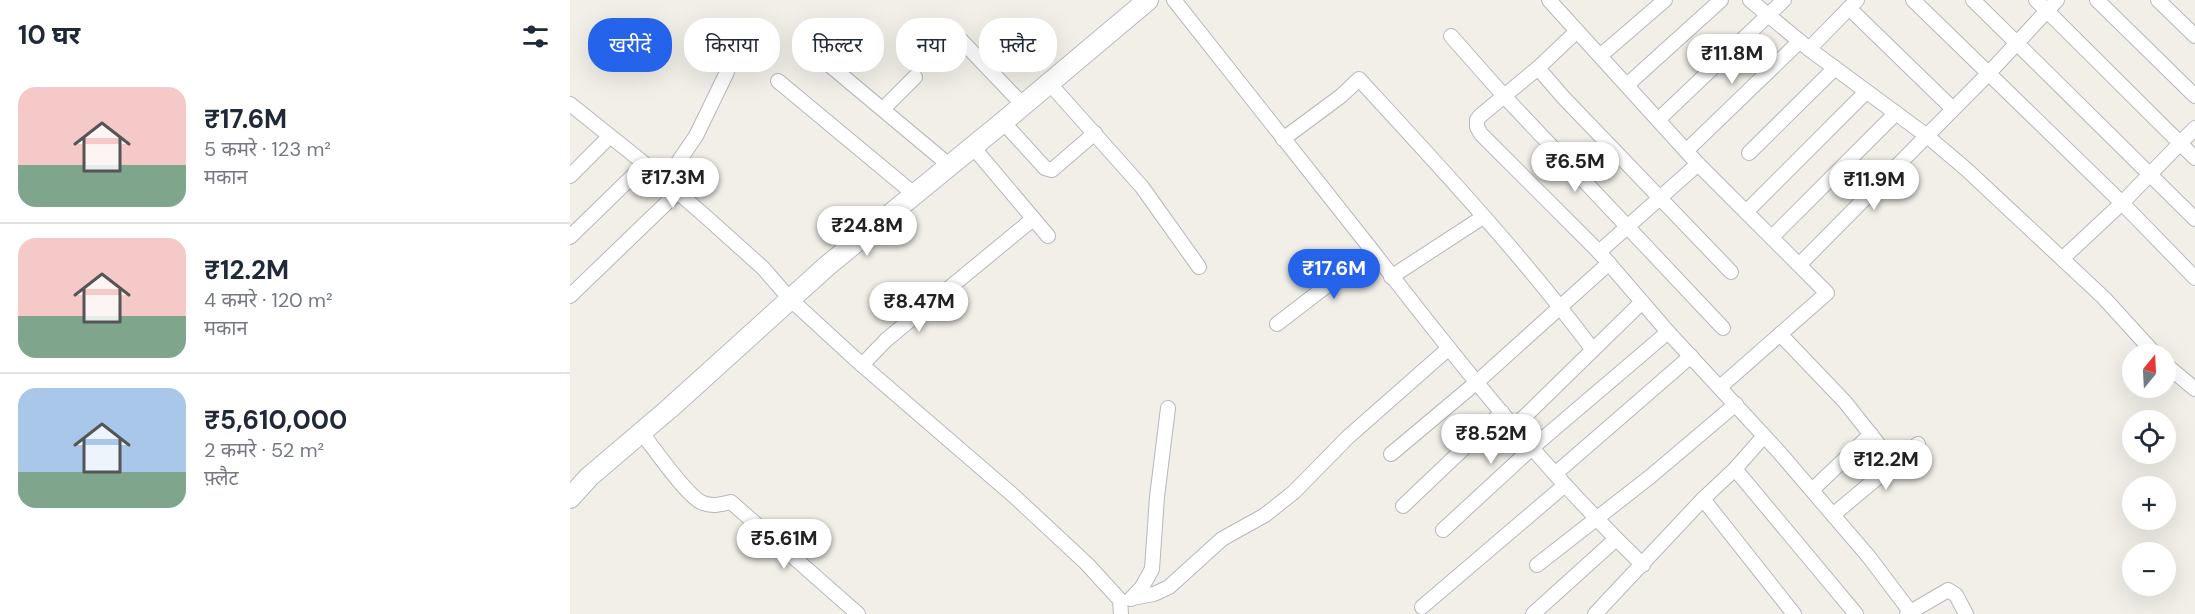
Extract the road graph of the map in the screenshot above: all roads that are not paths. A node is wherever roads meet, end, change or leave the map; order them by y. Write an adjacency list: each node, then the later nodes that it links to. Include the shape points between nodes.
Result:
1 (1148, 0): 31 (street)
2 (1174, 0): 47 (street)
3 (1549, 0): 17 (street)
4 (1665, 0): 23 (street)
5 (1721, 0): 32 (street)
6 (1750, 0): 16 (street)
7 (1784, 0): 16 (street)
8 (1913, 0): 28 (street)
9 (1973, 0): 20 (street)
10 (2036, 0): 15 (street)
11 (2057, 0): 15 (street)
12 (2097, 0): 35 (street)
13 (2158, 0): 19 (street)
14 (1853, 4): 21 (street); 38 (street)
15 (2047, 10): 20 (street); 48 (street)
16 (1770, 16): 21 (street); 41 (street)
17 (1577, 31): 23 (street); 24 (street)
18 (1451, 36): 34 (street)
19 (2195, 36)
20 (2017, 44): 28 (street); 56 (street)
21 (1804, 45): 25 (street); 50 (street)
22 (967, 46): 36 (street)
23 (1600, 56): 32 (street)
24 (1538, 68): 34 (street); 61 (street)
25 (1835, 68): 33 (street); 51 (street)
26 (728, 72): 58 (street, via 696,136)
27 (839, 72): 37 (street)
28 (1988, 74): 38 (street); 62 (street)
29 (915, 77): 37 (street)
30 (778, 81): 60 (street)
31 (1050, 84): 36 (street); 44 (street)
32 (1627, 85): 41 (street)
33 (1866, 92): 40 (street); 63 (street)
34 (1504, 96): 67 (street); 72 (street, via 1477,120 1481,134)
35 (2195, 96)
36 (1022, 104): 42 (street)
37 (883, 109): 55 (street)
38 (1953, 110): 46 (street)
39 (573, 111): 45 (street)
40 (1896, 113): 46 (street); 70 (street)
41 (1658, 120): 50 (street)
42 (1003, 122): 44 (street, via 1045,168 1052,170); 49 (street)
43 (2195, 128): 48 (street)
44 (1095, 133): 76 (street, via 1142,187)
45 (610, 136): 53 (street); 57 (street)
46 (1927, 136): 73 (street); 75 (street)
47 (1283, 139): 64 (street, via 1359,79); 71 (street)
48 (2180, 143): 52 (street); 56 (street)
49 (973, 147): 55 (street); 65 (street)
50 (1686, 151): 54 (street)
51 (1749, 153)
52 (2195, 158)
53 (645, 164): 58 (street); 69 (street)
54 (1698, 164): 61 (street); 63 (street)
55 (949, 165): 60 (street)
56 (2149, 173): 62 (street); 66 (street)
57 (570, 176)
58 (665, 181): 59 (street)
59 (678, 192): 80 (street); 81 (street, via 763,268)
60 (914, 194): 81 (street)
61 (1660, 197): 67 (street); 77 (street)
62 (2122, 203): 73 (street); 79 (street)
63 (1746, 212): 70 (street)
64 (1484, 217): 78 (street); 83 (street)
65 (1033, 219): 68 (street); 92 (street, via 886,340)
66 (2195, 219)
67 (1627, 227): 72 (street); 85 (street)
68 (1048, 236)
69 (570, 237)
70 (1772, 237): 75 (street)
71 (1372, 251): 78 (street); 84 (street)
72 (1599, 252): 74 (street)
73 (2062, 258): 88 (street)
74 (1609, 263): 82 (street); 83 (street)
75 (1799, 265): 87 (street, via 1827,292)
76 (1199, 267)
77 (1731, 272)
78 (1391, 277): 89 (street)
79 (2195, 278)
80 (570, 296)
81 (790, 299): 92 (street); 101 (street)
82 (1642, 302): 86 (street); 90 (street)
83 (1561, 307): 90 (street); 94 (street)
84 (1277, 324)
85 (1723, 328)
86 (1668, 332): 91 (street); 105 (street)
87 (1780, 334): 95 (street); 102 (street)
88 (2146, 344)
89 (1449, 348): 94 (street); 121 (street, via 1265,515 1222,539 1169,587)
90 (1593, 350): 100 (street)
91 (1691, 356): 95 (street); 109 (street)
92 (862, 365): 123 (street, via 1087,564 1114,591)
93 (2176, 373): 96 (street)
94 (1477, 382): 99 (street); 106 (street)
95 (1720, 387): 97 (street)
96 (2195, 389)
97 (1736, 404): 103 (street); 116 (street)
98 (1168, 408): 121 (street, via 1152,569)
99 (1502, 412): 100 (street); 114 (street)
100 (1515, 426): 105 (street)
101 (641, 432): 112 (street); 125 (street, via 690,495 710,505 731,502)
102 (1871, 434): 107 (street); 111 (street)
103 (1764, 436): 108 (street); 111 (street)
104 (1918, 444): 107 (street)
105 (1533, 447): 109 (street); 117 (street)
106 (1391, 454)
107 (1894, 464): 115 (street)
108 (1735, 469): 113 (street); 129 (street)
109 (1556, 474): 110 (street)
110 (1565, 485): 116 (street); 122 (street)
111 (1812, 490): 115 (street)
112 (570, 498)
113 (1703, 500): 120 (street); 128 (street)
114 (1403, 506)
115 (1834, 514): 124 (street)
116 (1595, 518): 118 (street); 119 (street)
117 (1443, 530)
118 (1616, 539): 120 (street); 126 (street)
119 (1537, 565)
120 (1643, 565): 127 (street)
121 (1132, 598): 123 (street)
122 (1422, 607)
123 (1121, 612)
124 (1910, 613): 130 (street, via 1948,590 1956,595)
125 (858, 614)
126 (1533, 614)
127 (1595, 614)
128 (1794, 614)
129 (1856, 614)
130 (1966, 614)

